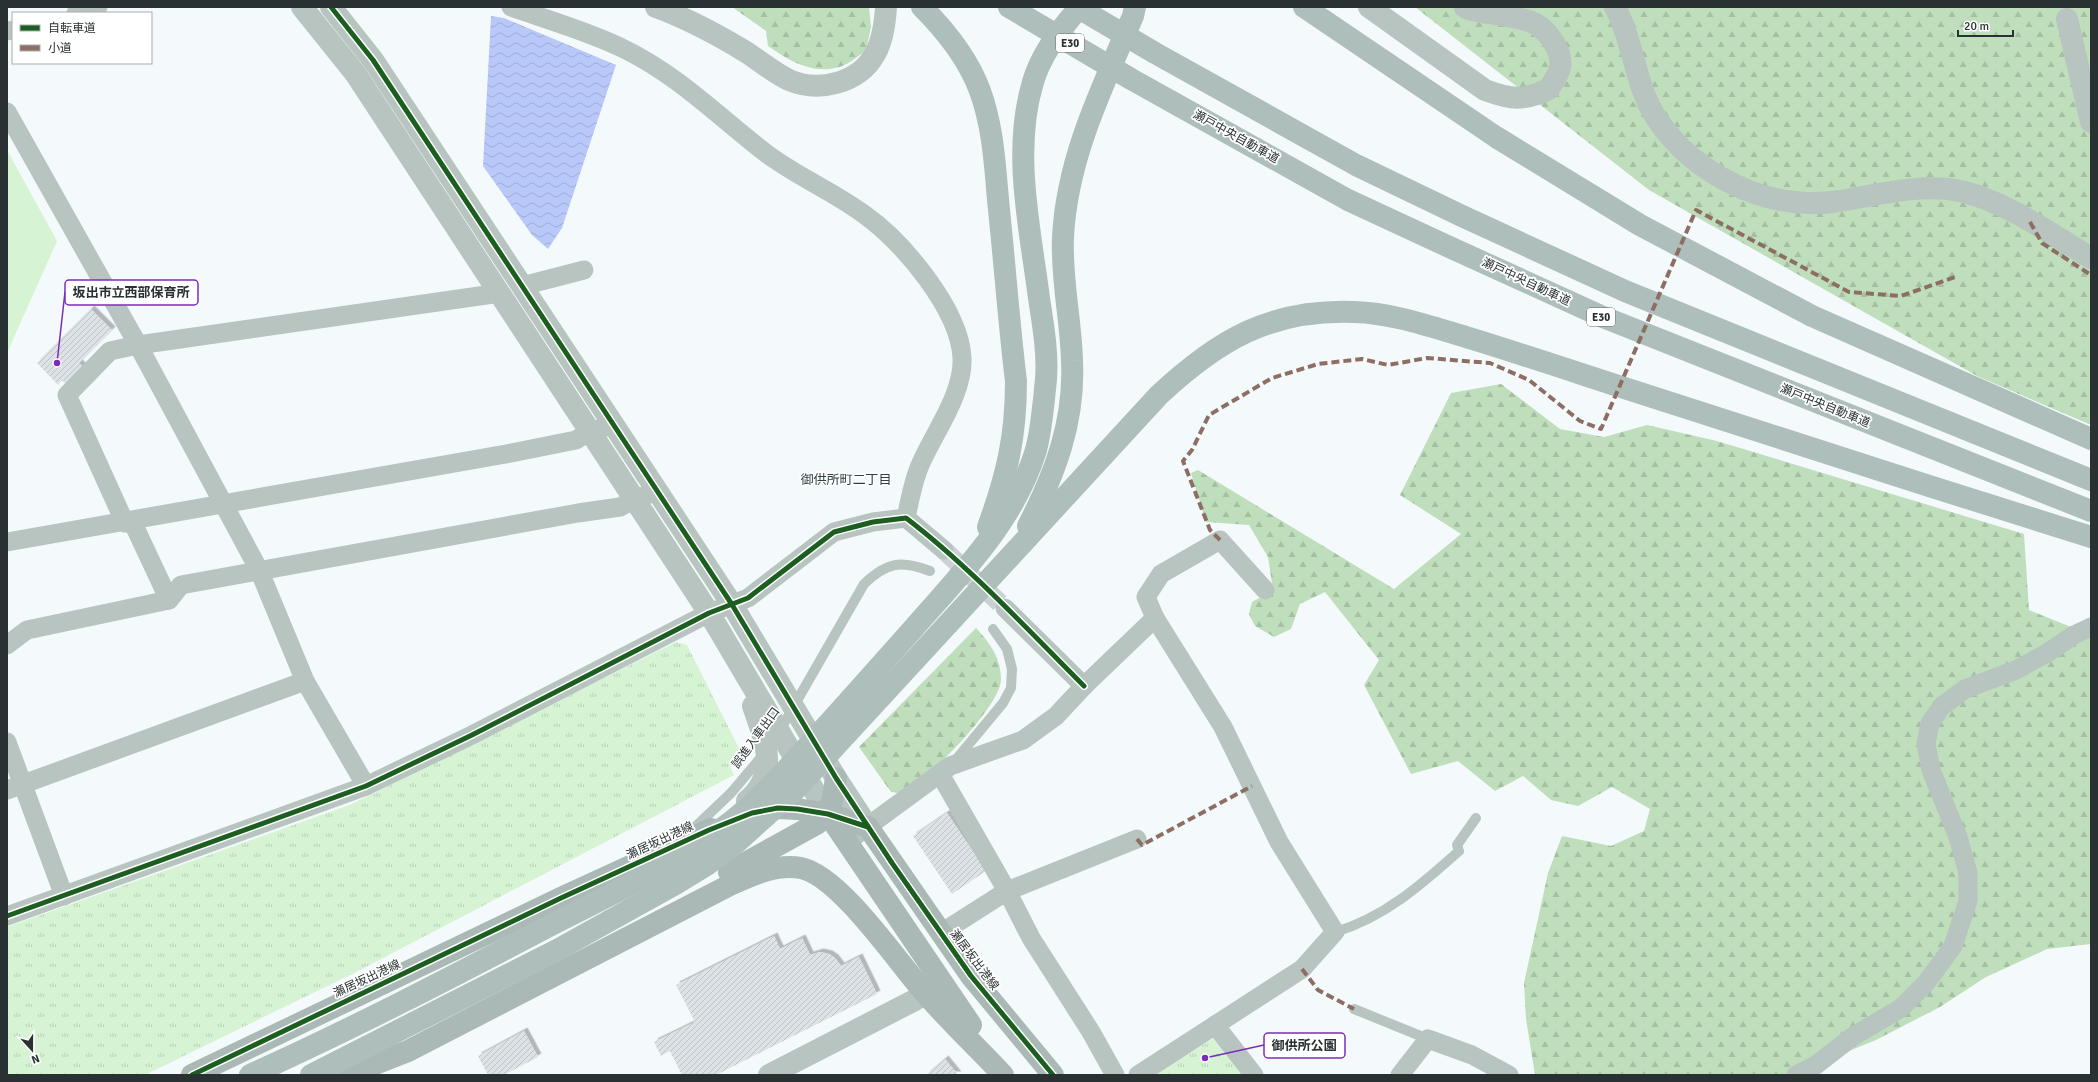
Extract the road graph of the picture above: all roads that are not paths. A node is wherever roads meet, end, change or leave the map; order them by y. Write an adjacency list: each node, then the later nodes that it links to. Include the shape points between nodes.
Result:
1 (98, 7): 16 (street)
2 (302, 7): 23 (street, via 355,74)
3 (331, 7): 22 (street, via 373,60)
4 (511, 7): 33 (street, via 623,48 669,75 778,162 865,214 890,235 925,278 955,326 962,358 957,390 920,465)
5 (656, 7): 6 (street, via 745,52 790,80 809,86 829,85 847,79 863,69 875,54 882,35)
6 (886, 7)
7 (922, 7): 39 (highway, via 949,34 980,90 990,126 995,163 1016,381 1016,418 1001,492)
8 (1009, 7): 32 (highway, 瀬戸中央自動車道 / E30, via 1131,80 1348,200 1603,318)
9 (1076, 7): 28 (highway, via 1356,166 1597,278)
10 (1080, 7): 39 (highway, via 1065,23 1043,56 1032,82 1026,113 1023,159 1046,351 1046,377 1036,451 1012,506)
11 (1135, 7): 38 (highway, via 1090,113 1078,150 1063,238 1072,362 1071,399 1065,438 1046,492)
12 (1304, 7): 27 (highway, via 1496,137 1640,225 1812,316)
13 (1369, 7): 14 (street, via 1485,90 1504,97 1520,99 1549,89 1560,67 1552,39 1542,28 1530,21)
14 (1465, 7)
15 (1615, 7): 20 (street, via 1628,34 1648,102 1657,119 1688,153 1720,178 1750,191 1806,203 1832,202 1922,188 1949,189 1999,205)
16 (80, 12)
17 (2066, 13): 19 (street)
18 (7, 112): 24 (street)
19 (2091, 122)
20 (2091, 258)
21 (584, 270): 22 (street)
22 (522, 286): 25 (street)
23 (500, 293): 24 (street); 26 (street)
24 (138, 345): 31 (street); 34 (street, via 110,351 67,395)
25 (612, 425): 26 (street); 29 (street)
26 (590, 431): 30 (street); 31 (street, via 576,440 529,450)
27 (2091, 439)
28 (2091, 480)
29 (656, 492): 30 (street); 44 (street)
30 (635, 499): 40 (street, via 620,507); 46 (street)
31 (222, 503): 34 (street); 40 (street)
32 (2091, 510)
33 (906, 518): 37 (street); 44 (street, via 874,522 834,532 748,598)
34 (129, 522): 36 (street); 43 (street)
35 (2091, 537): 38 (highway, via 1794,444 1449,331 1382,314 1353,312 1294,317 1262,325 1232,338 1208,353 1159,395)
36 (7, 542)
37 (944, 550)
38 (1014, 554): 54 (highway)
39 (978, 555): 54 (highway)
40 (259, 570): 43 (street, via 181,585); 52 (street)
41 (930, 571): 66 (lane, 誤進入車出口, via 912,564 892,565 877,572 864,584 786,721 756,765 731,793)
42 (1265, 590): 47 (street, via 1220,540 1161,574 1146,596)
43 (169, 600): 50 (street, via 27,630)
44 (731, 603): 46 (street); 57 (street)
45 (1005, 608): 53 (street)
46 (709, 613): 51 (street); 58 (street, via 472,735)
47 (1155, 618): 53 (street); 70 (street, via 1223,727 1279,842)
48 (2091, 627): 92 (street, via 2016,670 1965,689 1942,706 1930,723 1926,744 1930,770 1958,837 1968,873 1968,901 1953,946 1926,984 1901,1008 1852,1037 1816,1065)
49 (993, 629): 56 (lane, via 1007,649 1012,669 1011,688 1003,703)
50 (7, 645)
51 (740, 667): 60 (street); 63 (street, via 765,741 768,757 766,772 761,785 749,799)
52 (305, 681): 58 (street); 59 (street)
53 (1084, 686): 56 (street, via 1056,716 1023,740)
54 (849, 716): 66 (highway, via 749,807 699,844); 80 (highway, via 796,789 737,842 708,864 557,950)
55 (7, 742): 59 (street)
56 (945, 770): 62 (street); 67 (street)
57 (836, 778): 60 (main road); 62 (street)
58 (366, 786): 68 (street)
59 (14, 787): 68 (street)
60 (828, 814): 62 (main road, 瀬居坂出港線); 63 (main road, 瀬居坂出港線, via 778,808 752,813); 65 (main road); 72 (main road, via 818,823 729,872)
61 (1476, 818): 70 (lane, via 1457,845 1459,851 1409,894 1379,914)
62 (868, 827): 65 (street); 71 (main road, 瀬居坂出港線)
63 (709, 830): 78 (main road, 瀬居坂出港線)
64 (1137, 839): 67 (street)
65 (846, 843): 73 (main road)
66 (634, 882): 79 (highway, via 467,969)
67 (1007, 891): 71 (street); 87 (street, via 1031,938 1091,1032)
68 (64, 896): 69 (street)
69 (7, 916)
70 (1335, 932): 75 (street, via 1302,969)
71 (941, 933): 86 (main road, 瀬居坂出港線, via 971,976)
72 (600, 951): 73 (main road, via 747,877 778,869 801,868 819,876 837,890); 77 (main road)
73 (934, 989): 83 (street); 84 (main road); 85 (main road)
74 (1354, 1009): 76 (lane)
75 (1215, 1025): 88 (street); 89 (street)
76 (1428, 1039): 90 (street); 91 (street, via 1472,1055)
77 (408, 1051): 81 (main road); 82 (main road)
78 (192, 1075)
79 (250, 1075)
80 (312, 1075)
81 (347, 1075)
82 (361, 1075)
83 (770, 1075)
84 (1004, 1075)
85 (1007, 1075)
86 (1053, 1075)
87 (1115, 1075)
88 (1138, 1075)
89 (1254, 1075)
90 (1400, 1075)
91 (1509, 1075)
92 (1796, 1075)

